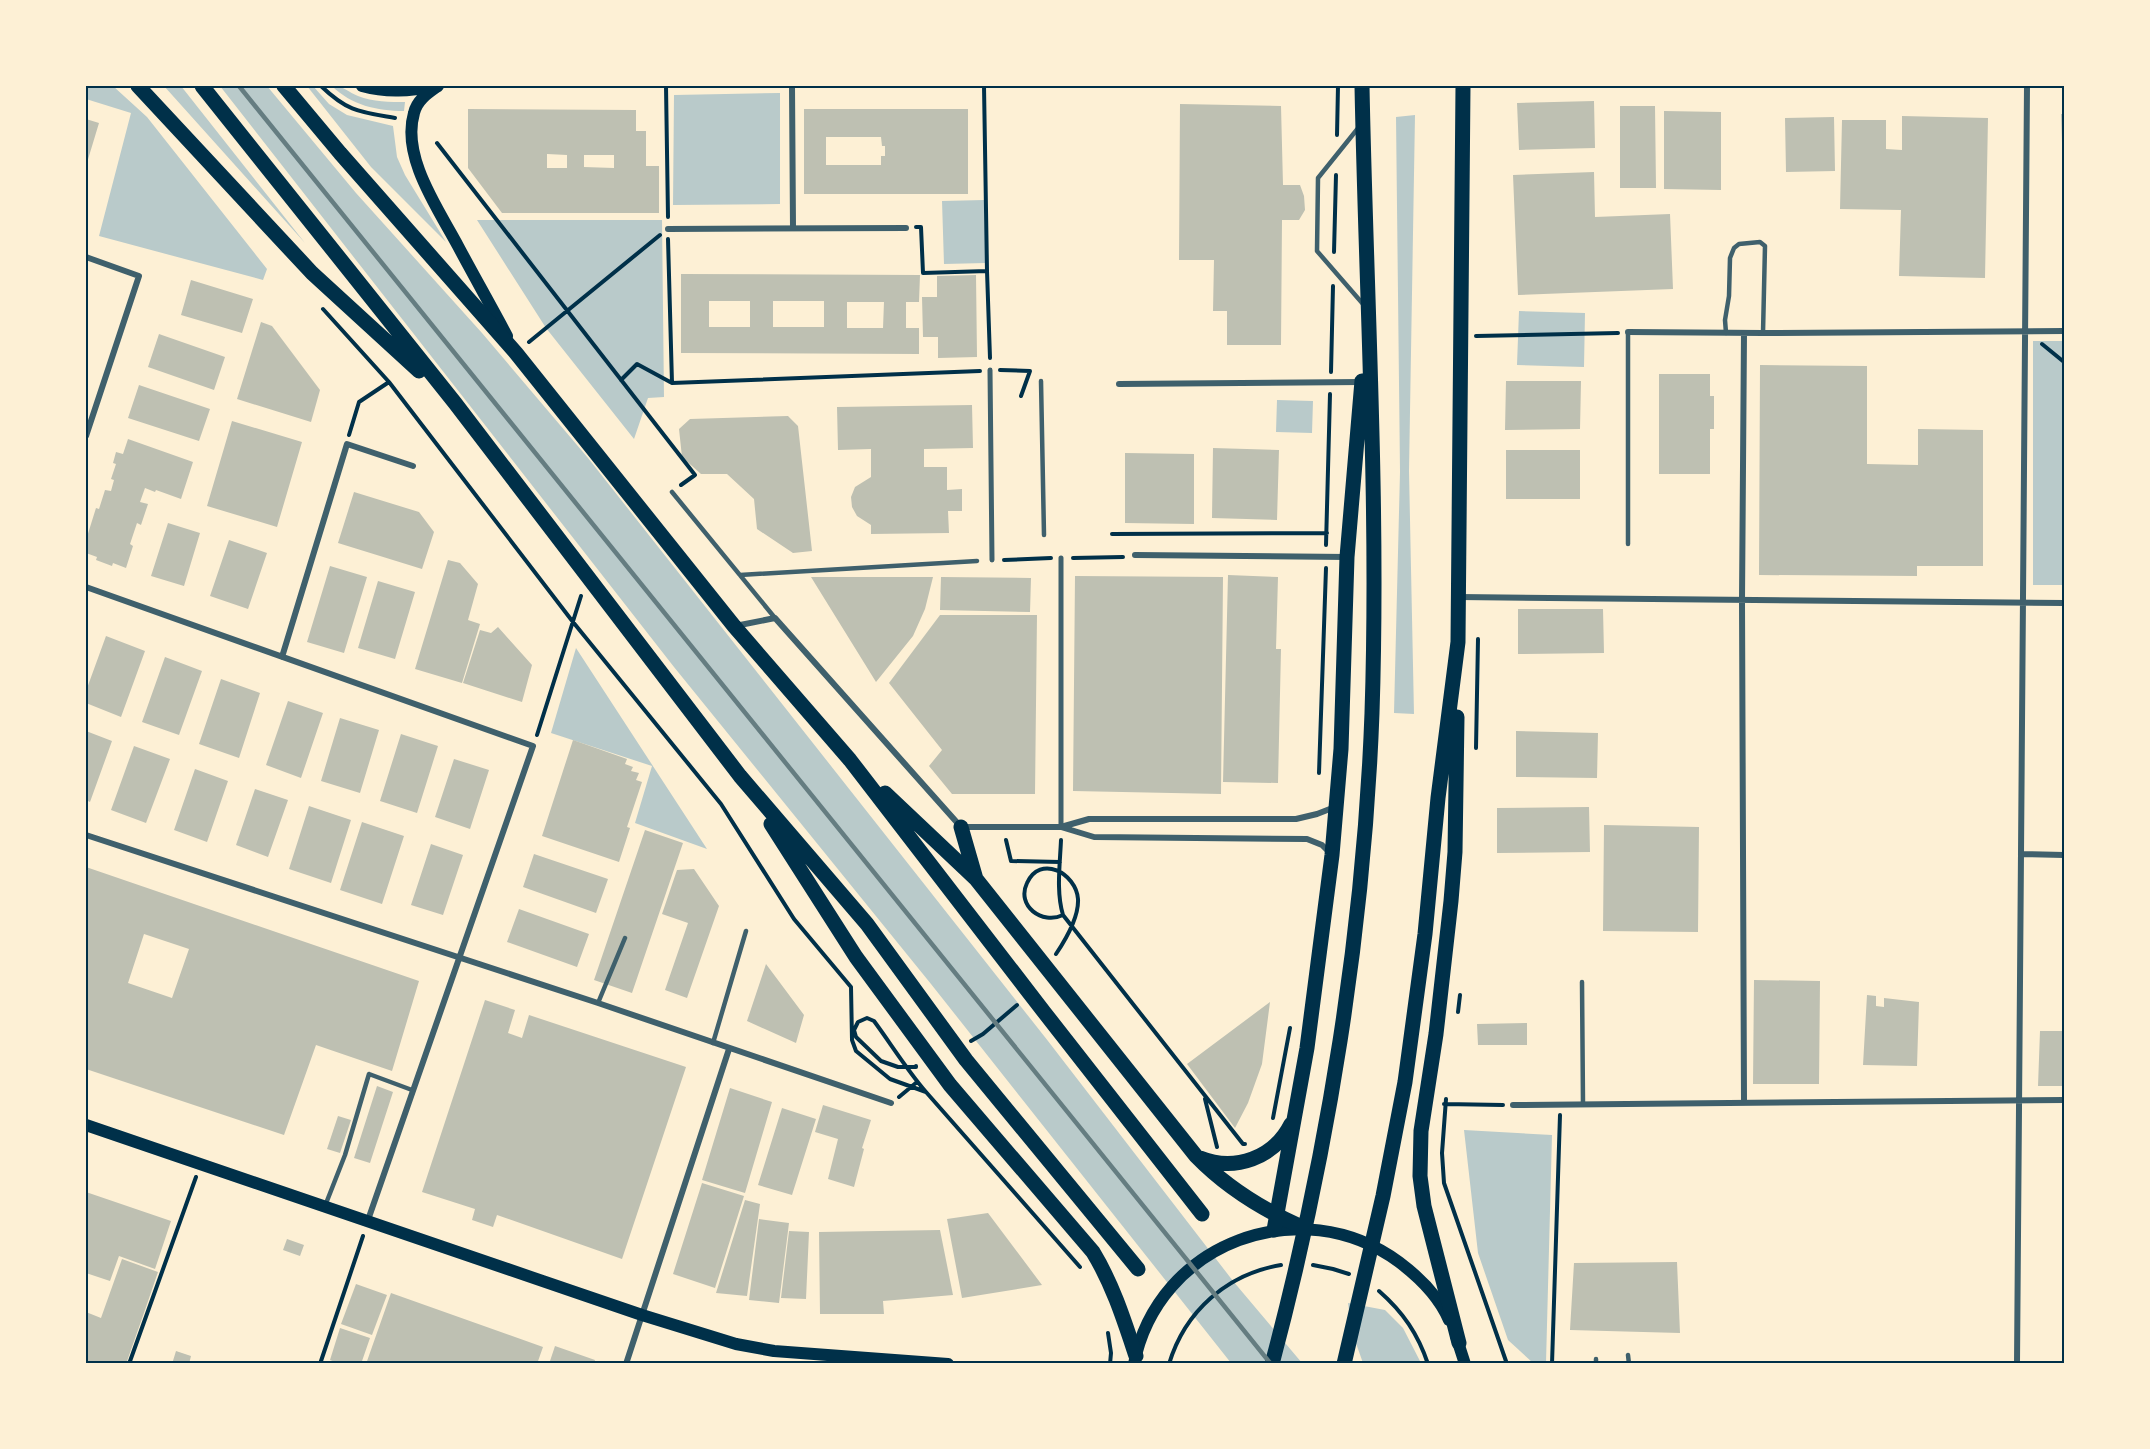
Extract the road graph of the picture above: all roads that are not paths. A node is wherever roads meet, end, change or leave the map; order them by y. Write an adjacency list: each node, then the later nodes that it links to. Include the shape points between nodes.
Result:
1 (138, 86): 27 (main road, via 312,273)
2 (202, 86): 27 (main road)
3 (284, 86): 22 (main road)
4 (362, 86): 5 (main road, via 396,91)
5 (436, 86): 22 (main road, via 414,112 415,154 428,191)
6 (792, 86): 11 (street)
7 (1362, 86): 10 (main road)
8 (1462, 86): 40 (main road)
9 (2027, 86): 16 (street)
10 (1362, 123): 15 (main road); 15 (lane, via 1318,177 1317,251)
11 (793, 228): 12 (street); 13 (street)
12 (906, 228)
13 (668, 229)
14 (86, 257): 28 (street, via 139,276)
15 (1368, 309): 25 (main road); 87 (main road, via 1372,713 1360,887 1340,1034 1312,1190)
16 (2025, 330): 17 (street); 21 (street); 42 (street)
17 (2064, 331)
18 (1628, 332): 19 (street); 32 (lane)
19 (1726, 333): 20 (street); 21 (lane, via 1730,258 1739,244 1760,242 1765,246)
20 (1744, 333): 21 (street); 41 (street)
21 (1763, 333)
22 (516, 353): 45 (main road)
23 (990, 370): 36 (street)
24 (1041, 381): 31 (lane)
25 (1362, 382): 26 (street); 34 (main road)
26 (1119, 384)
27 (455, 403): 49 (main road)
28 (86, 436)
29 (413, 466): 47 (street, via 346,444)
30 (672, 492): 38 (lane)
31 (1044, 535)
32 (1628, 544)
33 (1135, 555): 34 (street)
34 (1347, 556): 50 (main road)
35 (1061, 558): 52 (street)
36 (992, 560)
37 (976, 561): 38 (lane)
38 (740, 575): 44 (lane)
39 (86, 587): 47 (street)
40 (1458, 597): 41 (street); 46 (main road)
41 (1742, 601): 42 (street); 69 (street)
42 (2023, 603): 43 (street); 54 (street)
43 (2064, 603)
44 (775, 618): 45 (street); 51 (street)
45 (734, 626): 48 (main road)
46 (1458, 642): 82 (main road, via 1455,852 1420,1176 1424,1206); 88 (main road, via 1405,1082)
47 (282, 657): 60 (street, via 533,747)
48 (850, 760): 57 (main road); 76 (main road)
49 (740, 776): 80 (main road, via 867,924 966,1060); 84 (main road, via 845,940 943,1076 1093,1252 1116,1296)
50 (1336, 807): 52 (street, via 1296,819 1089,819); 55 (main road)
51 (961, 827): 52 (street); 57 (main road)
52 (1061, 827): 55 (street, via 1094,837 1307,839 1322,845)
53 (86, 835): 60 (street)
54 (2021, 854): 56 (street); 66 (street)
55 (1332, 855): 68 (main road)
56 (2064, 855)
57 (976, 879): 74 (main road)
58 (746, 932): 63 (lane)
59 (625, 938): 62 (lane)
60 (458, 957): 62 (street); 65 (street)
61 (1582, 982): 71 (lane)
62 (598, 1003): 63 (street)
63 (713, 1043): 64 (street)
64 (729, 1049): 70 (street); 81 (street)
65 (412, 1090): 75 (lane, via 369,1074); 77 (street)
66 (2019, 1099): 67 (street); 69 (street); 91 (street)
67 (2064, 1100)
68 (1299, 1101): 74 (main road, via 1287,1132 1263,1155 1222,1164); 78 (main road)
69 (1744, 1102): 71 (street)
70 (891, 1103)
71 (1583, 1104): 72 (street)
72 (1513, 1105)
73 (86, 1125): 75 (main road)
74 (1196, 1156): 78 (main road)
75 (325, 1206): 77 (main road)
76 (1203, 1214)
77 (368, 1220): 81 (main road)
78 (1276, 1223): 79 (main road); 84 (main road, via 1193,1266 1163,1298)
79 (1304, 1228): 82 (main road, via 1360,1240 1411,1270 1448,1316)
80 (1138, 1269)
81 (642, 1315): 85 (street); 86 (main road, via 736,1344 774,1351)
82 (1460, 1343): 89 (main road)
83 (1628, 1355): 90 (lane)
84 (1135, 1360)
85 (626, 1364)
86 (948, 1364)
87 (1272, 1364)
88 (1344, 1364)
89 (1465, 1364)
90 (1629, 1364)
91 (2017, 1364)

